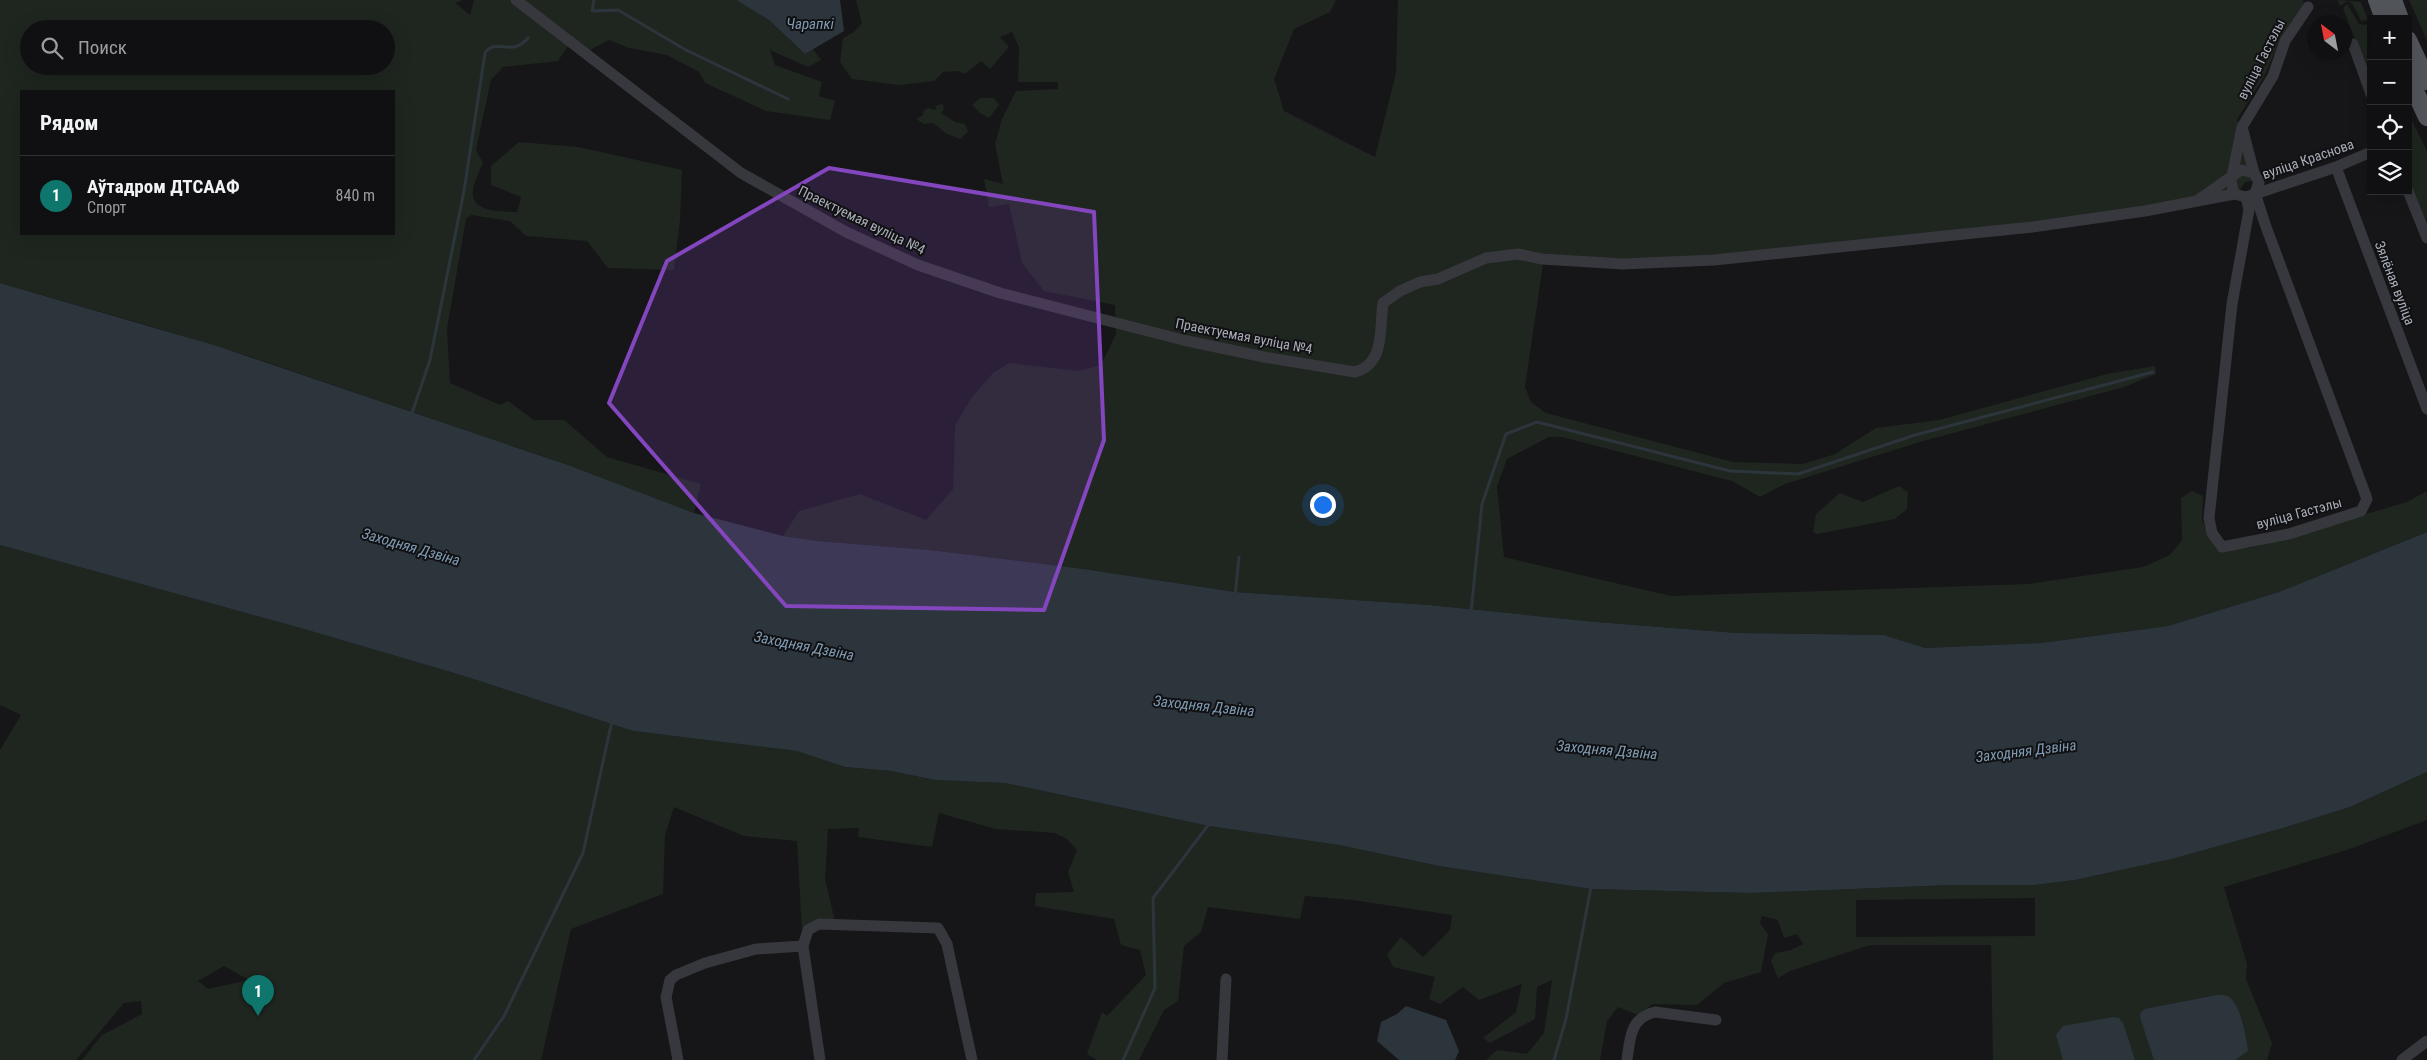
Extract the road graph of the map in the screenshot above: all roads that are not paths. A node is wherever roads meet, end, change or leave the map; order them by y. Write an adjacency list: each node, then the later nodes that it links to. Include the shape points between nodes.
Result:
1 (516, 0): 21 (street, Праектуемая вуліца №4, via 741,173 846,232 918,266 1000,293 1184,340 1355,372 1366,369 1378,352 1383,303 1420,282 1486,258 1518,254 1542,259 1624,264 1714,260 2032,226)
2 (2377, 0): 5 (main road)
3 (2393, 0): 6 (main road)
4 (2308, 7): 13 (street, вуліца Гастэлы, via 2285,41 2273,76)
5 (2383, 15)
6 (2399, 15)
7 (2353, 44): 10 (street)
8 (2412, 49): 9 (main road)
9 (2427, 81)
10 (2367, 83)
11 (2412, 85): 12 (main road)
12 (2427, 117)
13 (2242, 127): 16 (street, вуліца Гастэлы); 17 (street, вуліца Гастэлы)
14 (2367, 154): 15 (street, вуліца Краснова)
15 (2336, 167): 19 (street, вуліца Краснова); 23 (street, Зялёная вуліца)
16 (2254, 173): 17 (street, via 2241,170); 19 (street, вуліца Гастэлы, via 2259,182)
17 (2233, 175): 18 (street, вуліца Гастэлы, via 2231,187); 21 (street)
18 (2234, 194): 19 (street); 21 (street)
19 (2250, 195): 19 (street, вуліца Гастэлы, via 2232,304 2209,518 2212,533 2222,547 2289,534 2360,511 2367,498)
20 (2410, 195): 22 (street)
21 (2196, 201)
22 (2427, 238)
23 (2427, 409)
24 (803, 946): 28 (street, via 756,949 705,963 670,980 666,997); 29 (street); 30 (street, via 808,930 819,924 938,928 947,944)
25 (1226, 979): 31 (street)
26 (1716, 1020): 32 (street, via 1655,1012 1647,1014 1640,1018 1630,1033)
27 (2425, 1047): 33 (street)
28 (678, 1060)
29 (820, 1060)
30 (972, 1060)
31 (1222, 1060)
32 (1627, 1060)
33 (2402, 1060)

